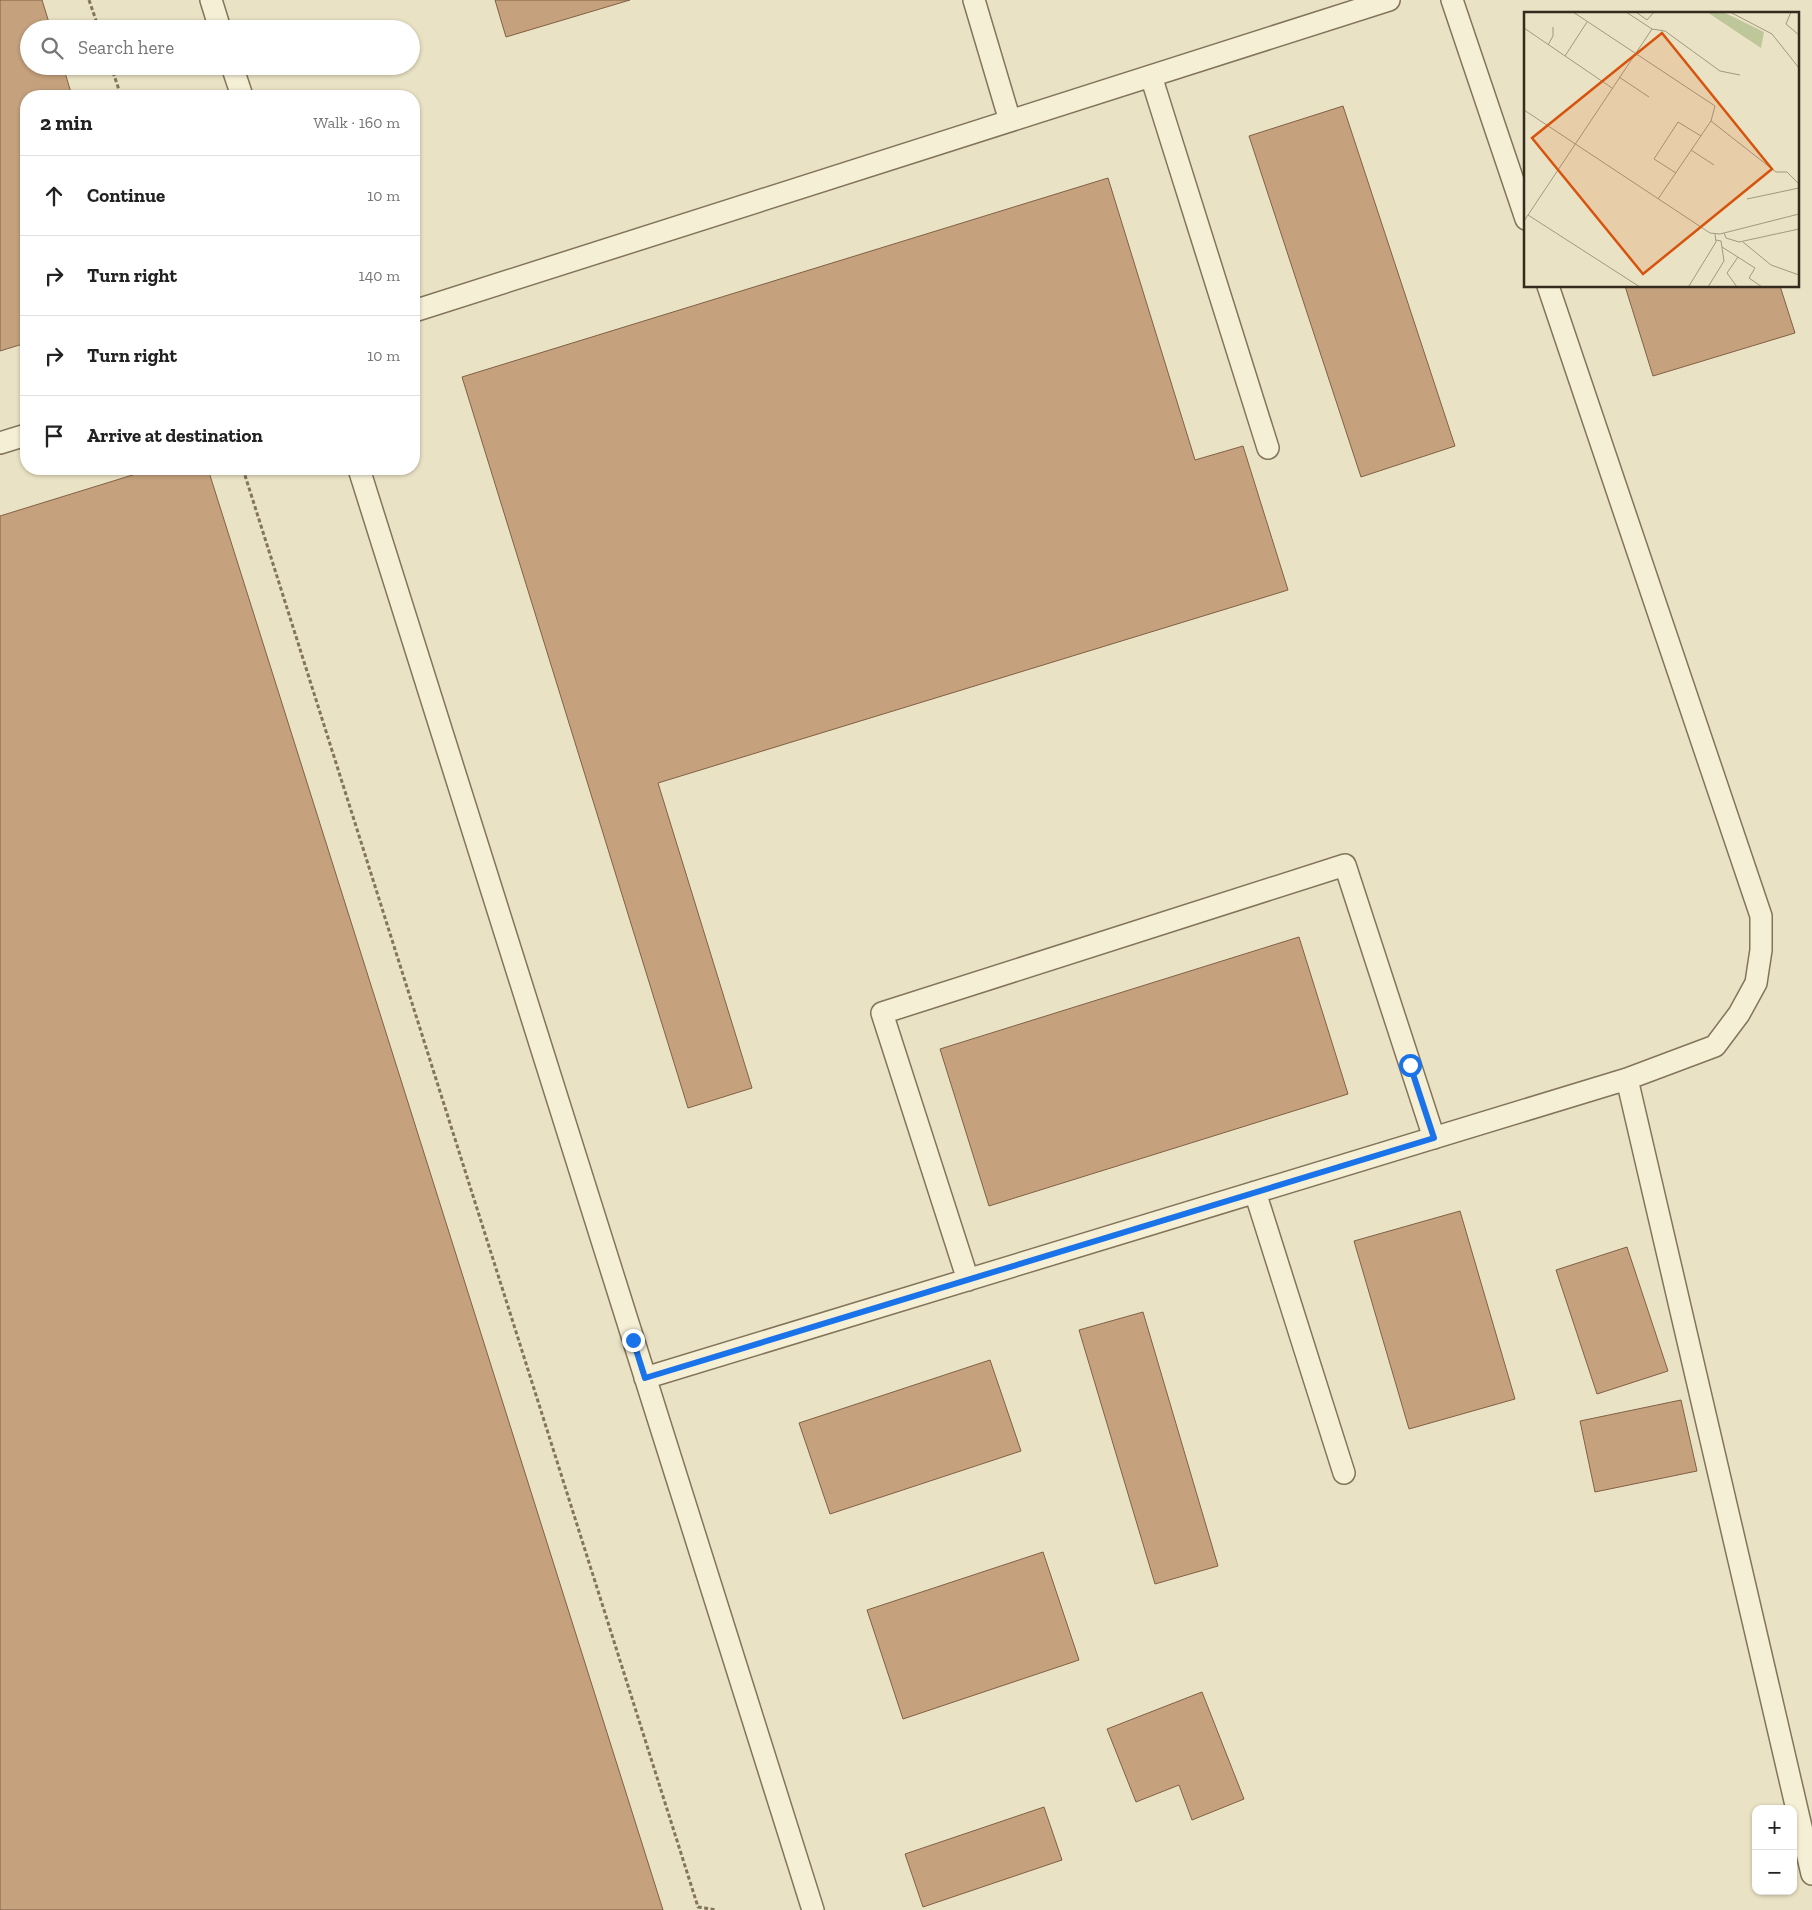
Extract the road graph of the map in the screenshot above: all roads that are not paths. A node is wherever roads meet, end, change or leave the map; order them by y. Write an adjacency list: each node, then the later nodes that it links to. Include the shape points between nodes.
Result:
1 (211, 0): 5 (lane)
2 (974, 0): 9 (lane)
3 (1389, 0): 7 (lane)
4 (1452, 0): 10 (lane)
5 (217, 20)
6 (235, 75): 8 (lane)
7 (1150, 76): 9 (lane); 15 (lane)
8 (240, 90)
9 (1010, 121): 12 (lane)
10 (1524, 213)
11 (1549, 288): 17 (lane, via 1761,916 1761,950 1756,983 1739,1014 1715,1046)
12 (420, 309)
13 (20, 436): 14 (lane)
14 (0, 443)
15 (1268, 448)
16 (361, 475): 21 (lane)
17 (1627, 1079): 18 (lane); 23 (lane)
18 (1434, 1138): 19 (lane); 20 (lane, via 1345,865 882,1013)
19 (1256, 1192): 20 (lane); 22 (lane)
20 (968, 1280): 21 (lane)
21 (645, 1378): 24 (lane)
22 (1344, 1473)
23 (1812, 1874)
24 (813, 1910)

